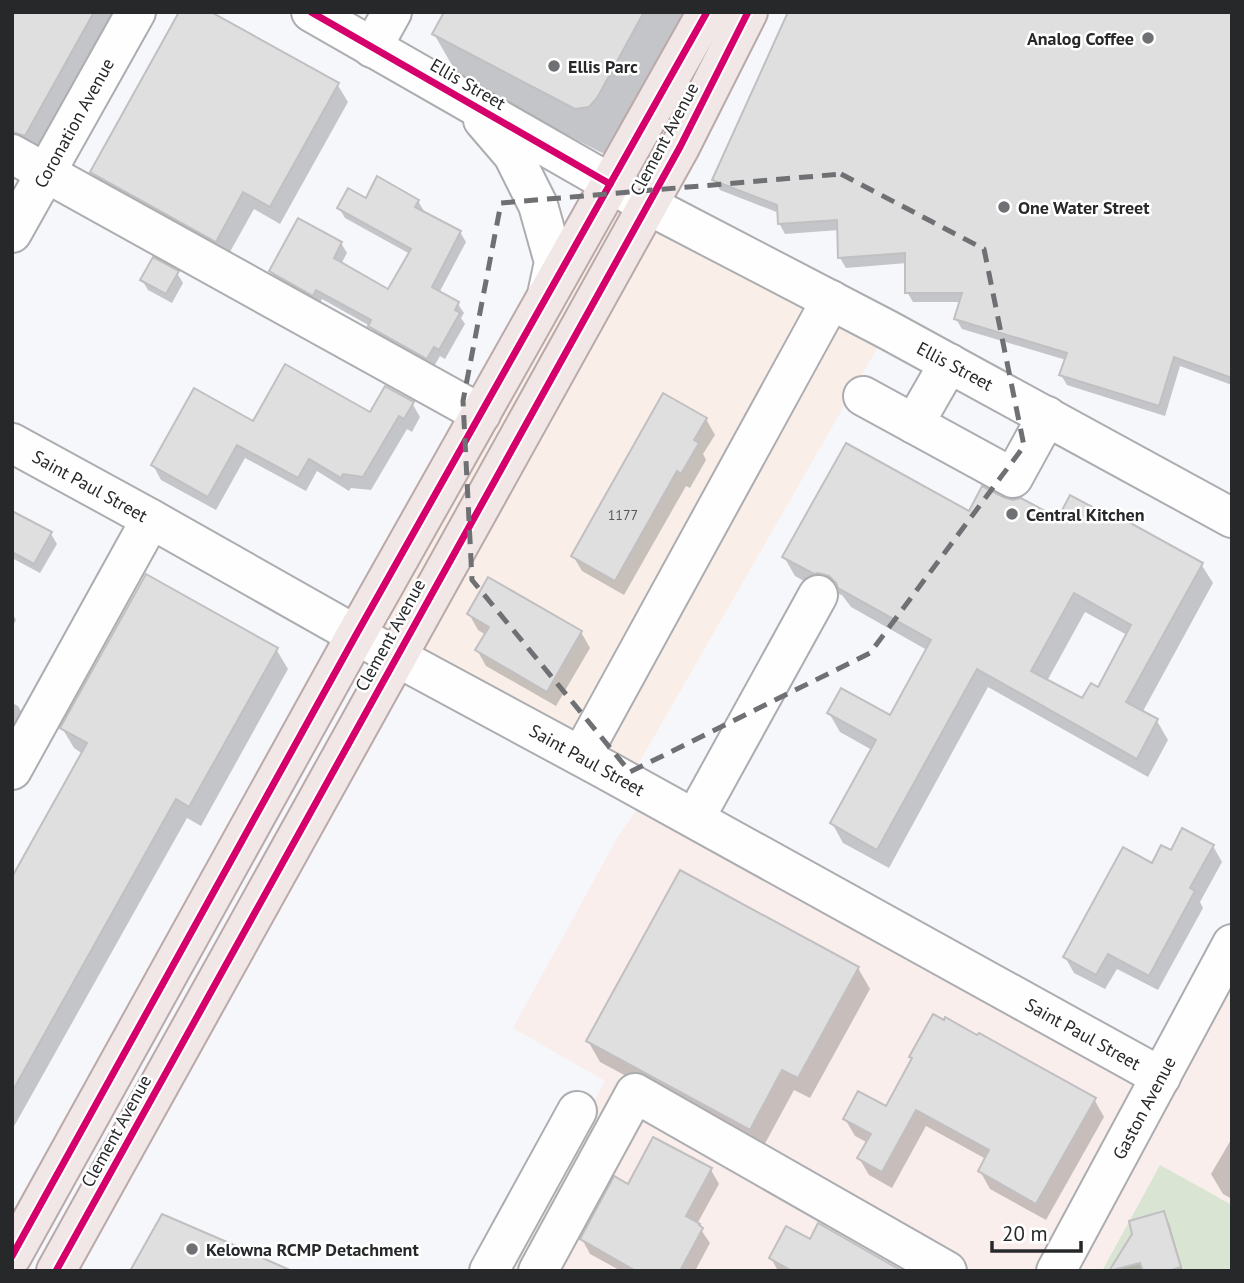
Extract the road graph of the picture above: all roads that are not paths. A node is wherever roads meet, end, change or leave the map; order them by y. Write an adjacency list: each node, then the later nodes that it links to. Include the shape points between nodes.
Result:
1 (136, 12): 9 (street, Coronation Avenue)
2 (311, 12): 6 (street, Ellis Street)
3 (392, 12): 6 (street)
4 (707, 12): 10 (main road, Clement Avenue)
5 (748, 12): 11 (main road, Clement Avenue)
6 (372, 48): 7 (street, Ellis Street)
7 (469, 102): 10 (street, Ellis Street); 13 (street, via 513,155 538,205 554,262)
8 (12, 154): 9 (street)
9 (46, 173): 12 (street, Coronation Avenue); 17 (street)
10 (610, 184): 11 (street, Ellis Street); 13 (main road, Clement Avenue)
11 (648, 205): 14 (street, Ellis Street); 25 (main road, Clement Avenue)
12 (12, 233)
13 (547, 295): 17 (main road, Clement Avenue)
14 (831, 300): 15 (street, Ellis Street); 26 (street)
15 (949, 363): 18 (street, Ellis Street); 19 (street)
16 (863, 396): 19 (street)
17 (481, 414): 24 (main road, Clement Avenue)
18 (1047, 416): 19 (street, via 1013,478); 21 (street, Ellis Street)
19 (914, 424)
20 (12, 443): 22 (street, Saint Paul Street)
21 (1232, 518)
22 (151, 519): 24 (street, Saint Paul Street); 27 (street)
23 (818, 595): 28 (street)
24 (356, 635): 25 (street, Saint Paul Street); 32 (main road, Clement Avenue)
25 (396, 657): 26 (street, Saint Paul Street); 33 (main road, Clement Avenue)
26 (581, 756): 28 (street, Saint Paul Street)
27 (12, 770)
28 (695, 818): 30 (street, Saint Paul Street)
29 (1232, 944): 30 (street, Gaston Avenue)
30 (1161, 1077): 37 (street, Gaston Avenue)
31 (577, 1111): 34 (street)
32 (12, 1256)
33 (56, 1271)
34 (489, 1271)
35 (538, 1271): 36 (street, via 635,1093)
36 (947, 1271)
37 (1056, 1271)

